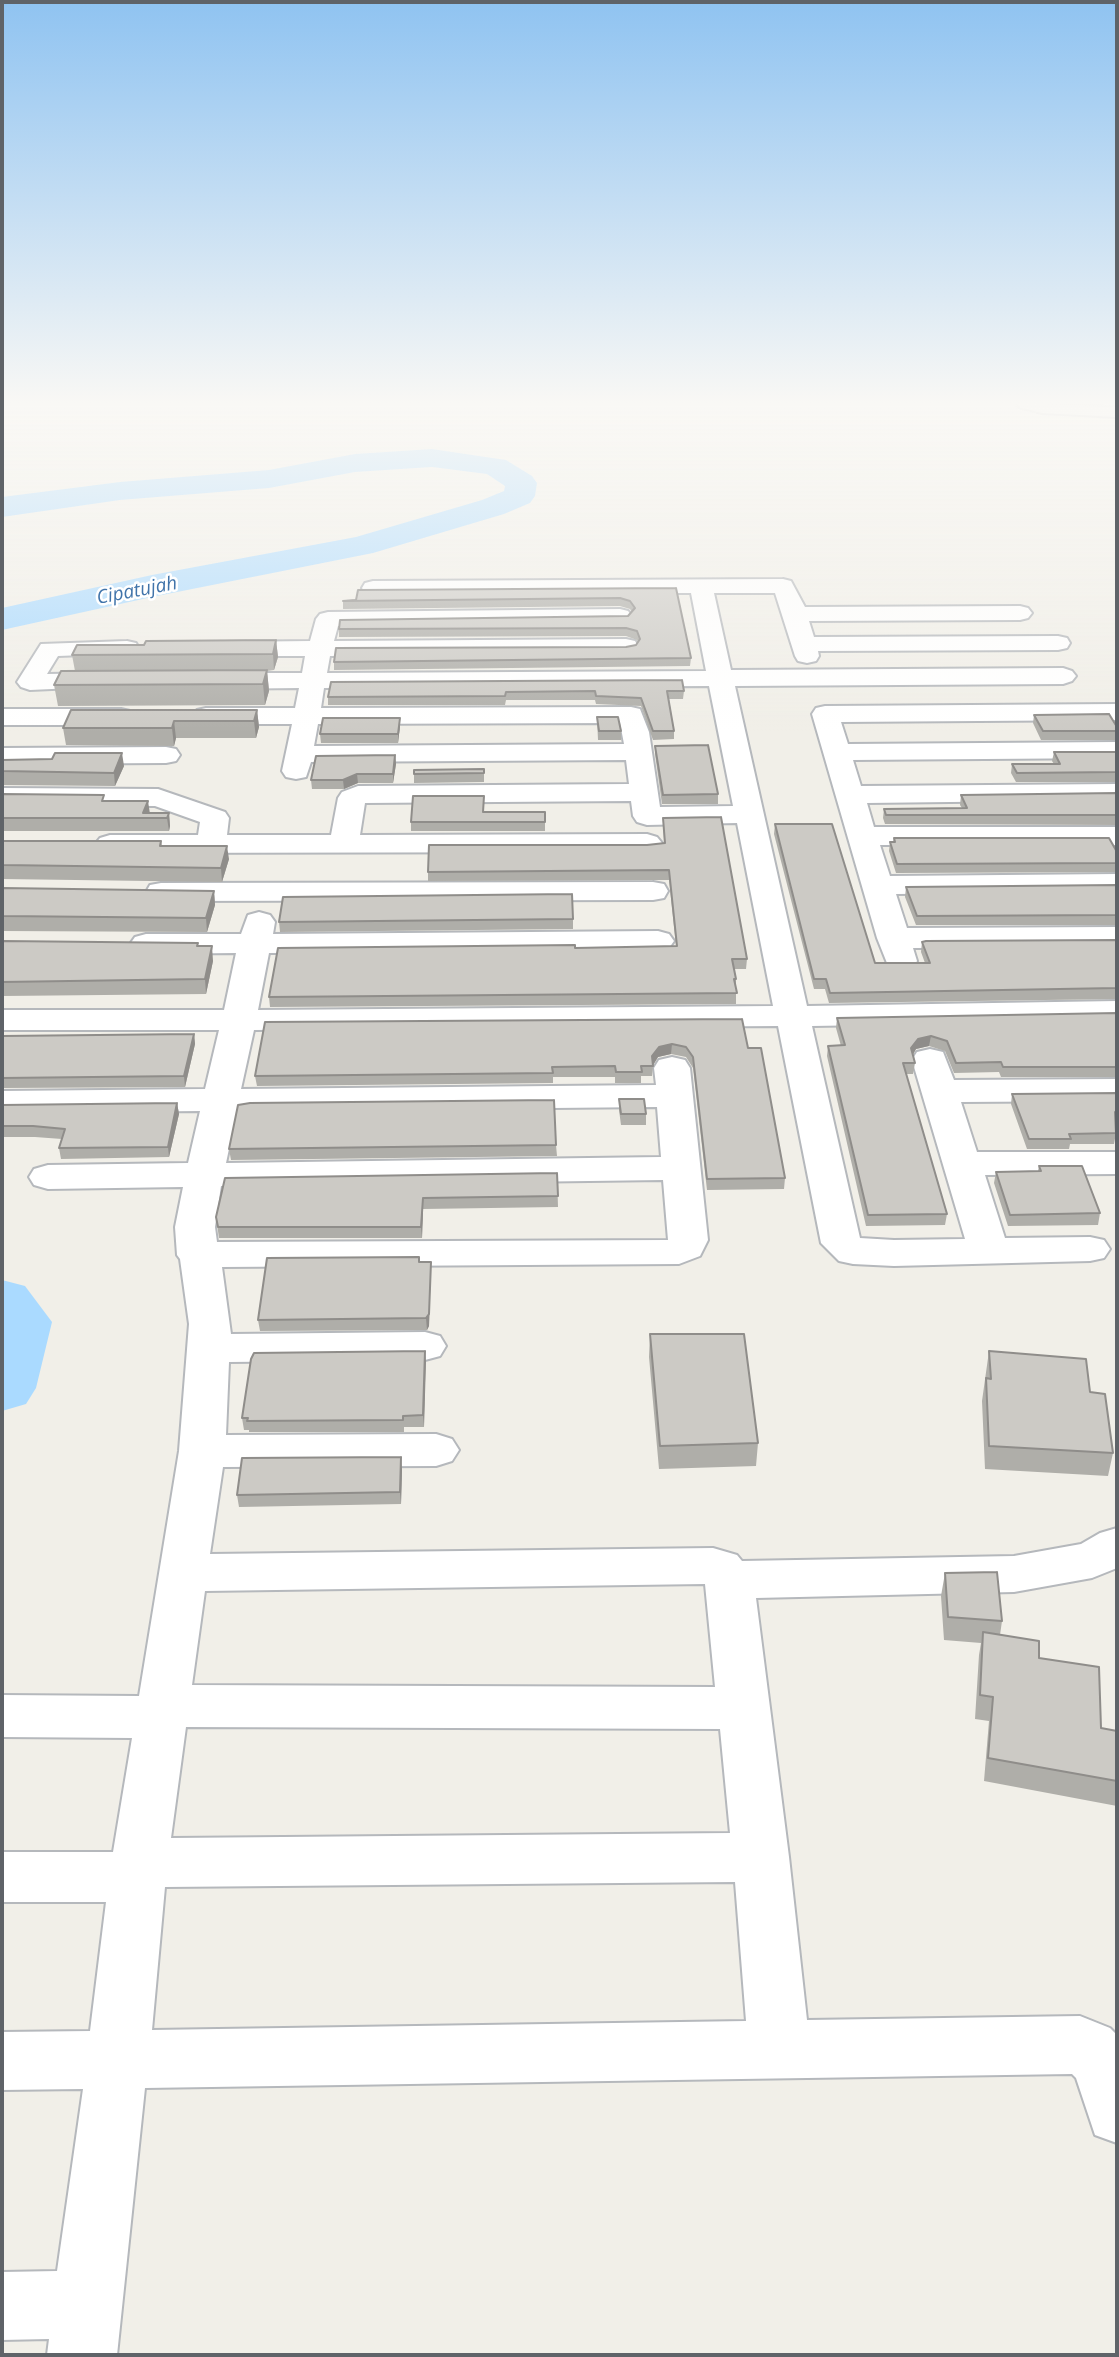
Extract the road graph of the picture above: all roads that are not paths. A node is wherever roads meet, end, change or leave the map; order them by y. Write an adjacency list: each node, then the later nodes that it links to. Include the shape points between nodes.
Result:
1 (701, 586): 2 (street); 5 (street, via 783,586); 12 (street)
2 (619, 587): 3 (street); 6 (street)
3 (373, 588)
4 (1020, 612): 5 (street)
5 (794, 614): 7 (street, via 805,650)
6 (620, 616): 10 (street, via 335,618 327,620); 10 (street, via 627,655)
7 (1058, 643)
8 (152, 648): 17 (street, via 50,649)
9 (208, 649): 10 (street)
10 (319, 649): 15 (street)
11 (1063, 676): 12 (street)
12 (722, 677): 15 (street); 31 (street)
13 (138, 681): 17 (street)
14 (192, 681): 15 (street)
15 (313, 681): 20 (street)
16 (2, 682): 17 (street)
17 (30, 682)
18 (1117, 712): 25 (street, via 830,712 825,714)
19 (182, 716): 20 (street)
20 (307, 716): 24 (street, via 630,707); 24 (street, via 298,762)
21 (2, 717): 22 (street)
22 (140, 717)
23 (1117, 750): 25 (street)
24 (639, 752): 32 (street)
25 (838, 752): 29 (street)
26 (166, 755): 27 (street)
27 (2, 756)
28 (1117, 792): 29 (street)
29 (850, 795): 34 (street)
30 (2, 796): 36 (street, via 158,798 215,818)
31 (750, 814): 32 (street); 48 (street)
32 (646, 817): 38 (street); 38 (street, via 358,795 352,798); 41 (street)
33 (1117, 835): 34 (street)
34 (863, 836): 40 (street)
35 (85, 844): 36 (street)
36 (211, 844): 37 (street)
37 (278, 844): 38 (street); 43 (street)
38 (344, 844)
39 (1117, 883): 40 (street)
40 (877, 885): 44 (street, via 897,949)
41 (653, 891): 43 (street); 46 (street, via 660,953)
42 (127, 892): 43 (street)
43 (266, 894): 46 (street)
44 (1117, 937)
45 (114, 944): 46 (street)
46 (254, 945): 50 (street)
47 (1117, 1011): 48 (street)
48 (792, 1016): 50 (street); 60 (street, via 843,1245 853,1252 869,1253)
49 (2, 1020): 50 (street)
50 (239, 1020): 52 (street)
51 (1117, 1090): 55 (street, via 935,1075)
52 (221, 1098): 53 (street); 56 (street, via 673,1082); 57 (street)
53 (2, 1102)
54 (1117, 1163): 55 (street)
55 (962, 1164): 60 (street)
56 (681, 1168): 57 (street); 61 (street, via 688,1240 683,1250 673,1254)
57 (204, 1175): 58 (street); 61 (street, via 195,1227)
58 (48, 1177)
59 (1090, 1249): 60 (street)
60 (989, 1251)
61 (197, 1255): 63 (street)
62 (425, 1346): 63 (street)
63 (210, 1348): 65 (street)
64 (436, 1450): 65 (street)
65 (202, 1451): 67 (street)
66 (1117, 1546): 68 (street, via 1092,1560 1014,1573)
67 (184, 1573): 68 (street, via 713,1566); 70 (street)
68 (729, 1580): 69 (street)
69 (744, 1708): 70 (street); 72 (street)
70 (163, 1711): 71 (street); 73 (street)
71 (2, 1716)
72 (761, 1857): 73 (street); 75 (street)
73 (138, 1870): 74 (street); 76 (street)
74 (2, 1877)
75 (779, 2048): 76 (street); 78 (street, via 1080,2045 1102,2062)
76 (118, 2059): 77 (street); 80 (street)
77 (2, 2061)
78 (1117, 2113)
79 (2, 2306): 80 (street)
80 (84, 2330)

